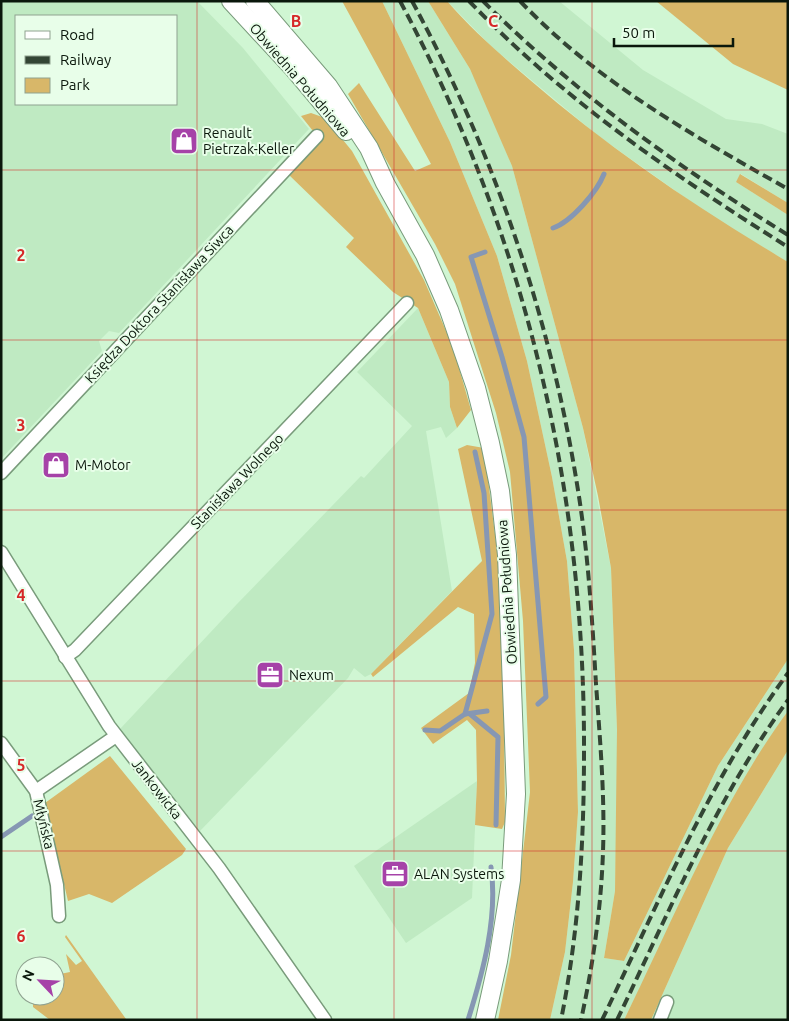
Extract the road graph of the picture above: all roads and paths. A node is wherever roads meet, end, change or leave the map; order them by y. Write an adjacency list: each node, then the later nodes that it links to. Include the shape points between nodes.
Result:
1 (231, 1): 4 (main road, Obwiednia Południowa, via 321,100)
2 (255, 1): 4 (main road, Obwiednia Południowa, via 337,99 369,148)
3 (317, 136): 6 (street, Księdza Doktora Stanisława Siwca)
4 (385, 183): 15 (main road, Obwiednia Południowa, via 425,255 458,333 487,427 504,522 514,700 514,860)
5 (407, 303): 8 (street, Stanisława Wolnego, via 75,650)
6 (1, 473)
7 (1, 552): 8 (street, Jankowicka)
8 (64, 657): 9 (street, Jankowicka)
9 (116, 736): 11 (street); 14 (street, Jankowicka, via 219,868)
10 (1, 743): 11 (street, Młyńska)
11 (36, 791): 12 (street, Młyńska, via 58,886)
12 (59, 916)
13 (667, 1002): 16 (street)
14 (325, 1020)
15 (484, 1020)
16 (660, 1020)

